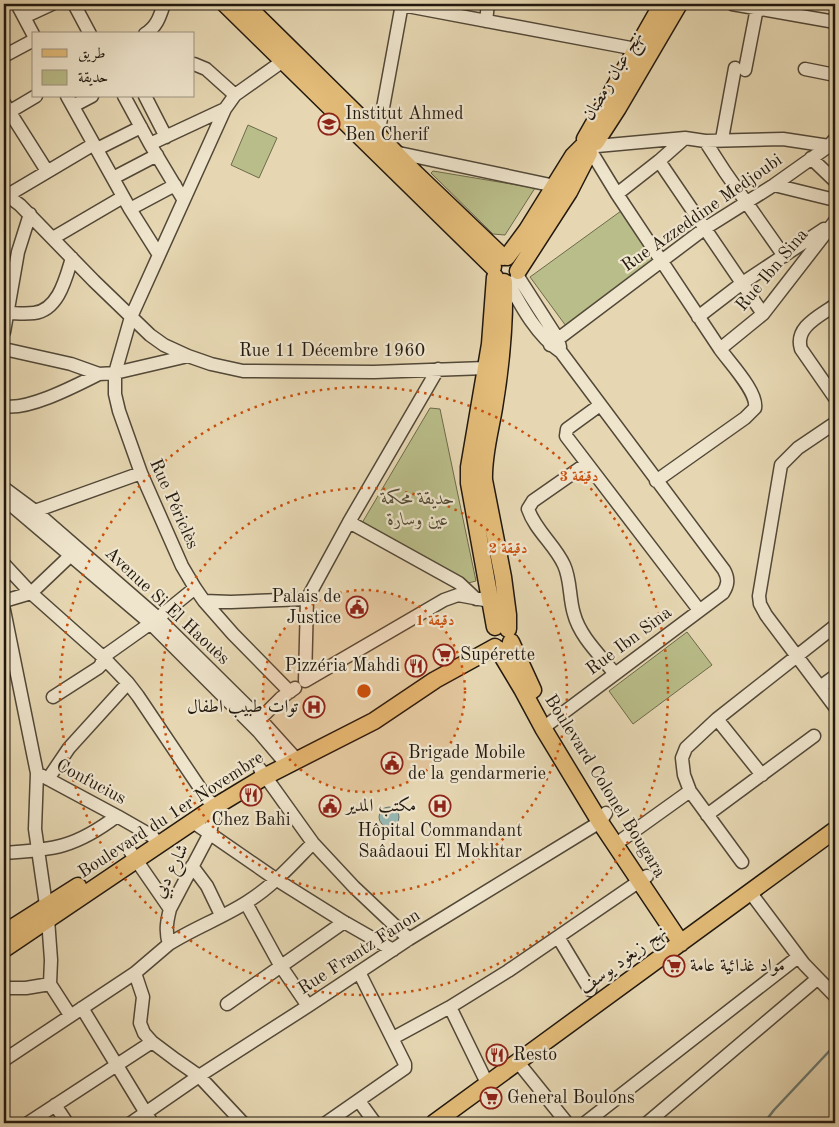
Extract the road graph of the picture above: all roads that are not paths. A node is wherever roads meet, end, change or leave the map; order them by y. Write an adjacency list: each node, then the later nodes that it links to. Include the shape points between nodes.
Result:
1 (17, 4): 13 (street)
2 (52, 4): 13 (street)
3 (74, 4): 16 (street)
4 (164, 4): 17 (street)
5 (226, 4): 22 (main road)
6 (245, 4): 34 (main road)
7 (402, 4): 14 (street); 36 (street)
8 (488, 4): 14 (street)
9 (662, 4): 20 (main road, نهج عبان رمضان)
10 (679, 4): 43 (main road, نهج عبان رمضان, via 618,108)
11 (732, 4): 12 (street)
12 (757, 8): 15 (street); 39 (street)
13 (24, 17): 18 (street)
14 (486, 21): 20 (street)
15 (835, 22)
16 (89, 32)
17 (153, 32)
18 (32, 34)
19 (32, 39): 21 (street)
20 (636, 49): 43 (main road, نهج عبان رمضان)
21 (4, 56)
22 (283, 60): 26 (street); 34 (main road)
23 (195, 64): 26 (street, via 206,69)
24 (805, 69): 25 (street)
25 (835, 75)
26 (236, 95): 33 (street)
27 (32, 98): 32 (street)
28 (83, 98): 30 (street)
29 (146, 98): 37 (street)
30 (70, 101): 42 (street)
31 (127, 101): 35 (street)
32 (6, 108): 48 (street)
33 (225, 108): 37 (street); 57 (street, Rue Périclès)
34 (360, 126): 36 (main road); 70 (main road)
35 (141, 127): 42 (street); 44 (street)
36 (378, 135): 45 (main road)
37 (166, 137): 44 (street)
38 (685, 138): 40 (street); 43 (street); 47 (street)
39 (722, 139): 40 (street); 41 (street)
40 (705, 140): 59 (street)
41 (832, 142): 46 (street, Rue Azzeddine Medjoubi)
42 (95, 146): 48 (street); 49 (street)
43 (590, 147): 53 (main road, نهج عبان رمضان, via 573,156); 55 (street); 70 (main road, نهج عبان رمضان, via 569,192)
44 (153, 150): 49 (street); 51 (street)
45 (394, 152): 53 (street); 70 (main road)
46 (811, 158): 50 (street); 52 (street, Rue Azzeddine Medjoubi)
47 (659, 161): 55 (street); 63 (street)
48 (47, 171): 54 (street)
49 (113, 178): 56 (street)
50 (835, 181)
51 (175, 185): 57 (street); 60 (street)
52 (774, 185): 58 (street); 59 (street, Rue Azzeddine Medjoubi)
53 (554, 186): 70 (main road, نهج عبان رمضان)
54 (6, 194): 61 (street, Rue 11 Décembre 1960)
55 (617, 194): 69 (street)
56 (123, 197): 60 (street); 64 (street)
57 (183, 200): 65 (street, Rue Périclès)
58 (835, 200)
59 (745, 202): 63 (street, Rue Azzeddine Medjoubi); 66 (street)
60 (130, 208): 65 (street)
61 (30, 214): 64 (street, Rue 11 Décembre 1960); 68 (street)
62 (835, 222): 66 (street); 74 (street, Rue Ibn Sina)
63 (704, 229): 69 (street, Rue Azzeddine Medjoubi); 71 (street)
64 (52, 238): 67 (street, Rue 11 Décembre 1960)
65 (159, 255): 75 (street, Rue Périclès)
66 (784, 256): 71 (street)
67 (72, 258): 73 (street, via 62,289 44,310); 75 (street, Rue 11 Décembre 1960)
68 (10, 259): 73 (street)
69 (662, 262): 76 (street); 78 (street, Rue Azzeddine Medjoubi)
70 (506, 271): 78 (street, Rue Ibn Sina, via 521,305); 82 (main road, Boulevard Colonel Bougara); 109 (main road, via 502,353 483,466 506,600)
71 (741, 284): 74 (street); 76 (street)
72 (835, 305): 86 (street, via 799,337 801,350)
73 (6, 313): 77 (street)
74 (762, 314): 79 (street, Rue Ibn Sina)
75 (131, 317): 81 (street, Rue 11 Décembre 1960, via 157,340); 84 (street, Rue Périclès)
76 (698, 317): 79 (street)
77 (4, 332)
78 (556, 345): 87 (street, Rue Ibn Sina)
79 (720, 348): 92 (street, via 750,389 755,398 755,408)
80 (4, 349): 85 (street, via 71,364)
81 (188, 356): 83 (street, Rue 11 Décembre 1960, via 243,370 374,372); 84 (street)
82 (486, 368): 83 (street, Rue 11 Décembre 1960); 102 (main road, Boulevard Colonel Bougara, via 469,467)
83 (438, 369): 96 (street)
84 (115, 373): 85 (street); 91 (street, Rue Périclès, via 119,412)
85 (99, 374): 88 (street, via 30,404)
86 (835, 398)
87 (600, 405): 90 (street, via 565,432); 92 (street, Rue Ibn Sina)
88 (4, 406)
89 (835, 423): 110 (street, via 786,458 778,474 759,596 766,616)
90 (586, 464): 106 (street); 112 (street, via 533,501 528,509 564,565 577,623)
91 (141, 473): 95 (street); 99 (street, Rue Périclès)
92 (656, 481): 106 (street, Rue Ibn Sina, via 728,576 723,593)
93 (4, 488): 95 (street, Avenue Si El Haouès)
94 (4, 499): 97 (street, Avenue Si El Haouès)
95 (35, 512): 107 (street, Avenue Si El Haouès)
96 (349, 522): 101 (street); 102 (street, via 459,583)
97 (70, 555): 100 (street); 107 (street, Avenue Si El Haouès)
98 (4, 564): 100 (street)
99 (195, 588): 104 (street, Rue Périclès); 107 (street)
100 (31, 592): 103 (street); 111 (street)
101 (307, 599): 104 (street); 114 (street)
102 (483, 600): 109 (main road, Boulevard Colonel Bougara); 114 (street, via 458,595 444,600)
103 (4, 601)
104 (204, 601): 117 (street, Rue Périclès)
105 (4, 610): 127 (street)
106 (699, 610): 112 (street, Rue Ibn Sina)
107 (154, 620): 111 (street); 120 (street, Avenue Si El Haouès); 124 (street, Avenue Si El Haouès)
108 (835, 626): 110 (street)
109 (499, 639): 122 (main road, Boulevard Colonel Bougara); 124 (main road, Boulevard du 1er Novembre, via 476,645)
110 (796, 656): 116 (street); 121 (street)
111 (103, 657): 115 (street); 118 (street, via 98,668)
112 (615, 674): 122 (street, Rue Ibn Sina)
113 (835, 676): 116 (street)
114 (305, 681): 117 (street)
115 (128, 683): 127 (street); 129 (street)
116 (820, 687): 119 (street)
117 (290, 692): 120 (street)
118 (53, 697)
119 (835, 707)
120 (260, 719): 124 (street, Avenue Si El Haouès)
121 (717, 719): 126 (street); 128 (street, via 686,748 682,758)
122 (546, 726): 132 (main road, Boulevard Colonel Bougara)
123 (814, 736): 126 (street)
124 (289, 759): 125 (main road, Boulevard du 1er Novembre)
125 (262, 773): 129 (main road, Boulevard du 1er Novembre); 138 (street)
126 (762, 775): 130 (street)
127 (42, 776): 131 (street, Confucius); 139 (street, Confucius, via 35,829)
128 (690, 791): 130 (street); 136 (street)
129 (212, 803): 133 (main road, Boulevard du 1er Novembre); 135 (street, شارع دبي); 137 (main road, Boulevard du 1er Novembre)
130 (707, 815): 142 (street)
131 (117, 816): 137 (street, Confucius); 139 (street, via 81,839)
132 (603, 817): 136 (main road, Boulevard Colonel Bougara); 144 (main road, Boulevard Colonel Bougara); 154 (street, Rue Frantz Fanon)
133 (193, 822): 135 (street); 137 (main road, Boulevard du 1er Novembre)
134 (835, 830): 146 (main road, نهج زيغود يوسف)
135 (210, 833): 143 (street, شارع دبي); 145 (street)
136 (623, 839): 144 (main road, Boulevard Colonel Bougara)
137 (156, 840): 141 (main road, Boulevard du 1er Novembre)
138 (313, 843): 145 (street); 154 (street)
139 (37, 851): 140 (street); 149 (street, Confucius)
140 (4, 853)
141 (132, 856): 148 (street); 149 (main road, Boulevard du 1er Novembre)
142 (742, 862)
143 (192, 866): 148 (street, شارع دبي); 150 (street, via 207,886)
144 (643, 879): 153 (street); 155 (main road, Boulevard Colonel Bougara)
145 (277, 880): 147 (street); 151 (street)
146 (750, 892): 155 (main road, نهج زيغود يوسف); 159 (street)
147 (246, 903): 150 (street); 160 (street)
148 (170, 909): 156 (street, شارع دبي, via 166,935)
149 (47, 912): 152 (main road, Boulevard du 1er Novembre); 157 (main road, Boulevard du 1er Novembre); 164 (street, Confucius)
150 (221, 915): 156 (street)
151 (344, 922): 158 (street); 160 (street)
152 (4, 933)
153 (558, 937): 166 (street); 170 (street)
154 (409, 939): 158 (street, Rue Frantz Fanon)
155 (685, 941): 176 (main road, نهج زيغود يوسف)
156 (169, 944): 162 (street)
157 (4, 949)
158 (393, 950): 161 (street, Rue Frantz Fanon)
159 (798, 957): 163 (street); 191 (street)
160 (280, 965): 168 (street); 169 (street)
161 (359, 972): 169 (street, Rue Frantz Fanon); 173 (street)
162 (136, 973): 171 (street); 174 (street, via 143,997 140,1022)
163 (817, 979): 167 (street); 192 (street)
164 (50, 984): 165 (street); 172 (street)
165 (4, 988)
166 (590, 990)
167 (832, 993)
168 (227, 1004)
169 (308, 1006): 178 (street, Rue Frantz Fanon)
170 (450, 1007): 173 (street); 179 (street)
171 (82, 1008): 172 (street); 177 (street)
172 (70, 1015): 175 (street)
173 (392, 1038): 180 (street, via 405,1068)
174 (152, 1042): 177 (street); 178 (street)
175 (4, 1060)
176 (517, 1061): 179 (main road, نهج زيغود يوسف); 190 (street)
177 (116, 1065): 181 (street); 182 (street)
178 (200, 1076): 182 (street, Rue Frantz Fanon); 186 (street)
179 (487, 1083): 189 (main road, نهج زيغود يوسف)
180 (359, 1101): 187 (street); 188 (street)
181 (55, 1105): 183 (street); 184 (street)
182 (149, 1118): 185 (street, Rue Frantz Fanon)
183 (28, 1123)
184 (67, 1123)
185 (132, 1123)
186 (243, 1123)
187 (326, 1123)
188 (375, 1123)
189 (434, 1123)
190 (567, 1123)
191 (585, 1123)
192 (647, 1123)

